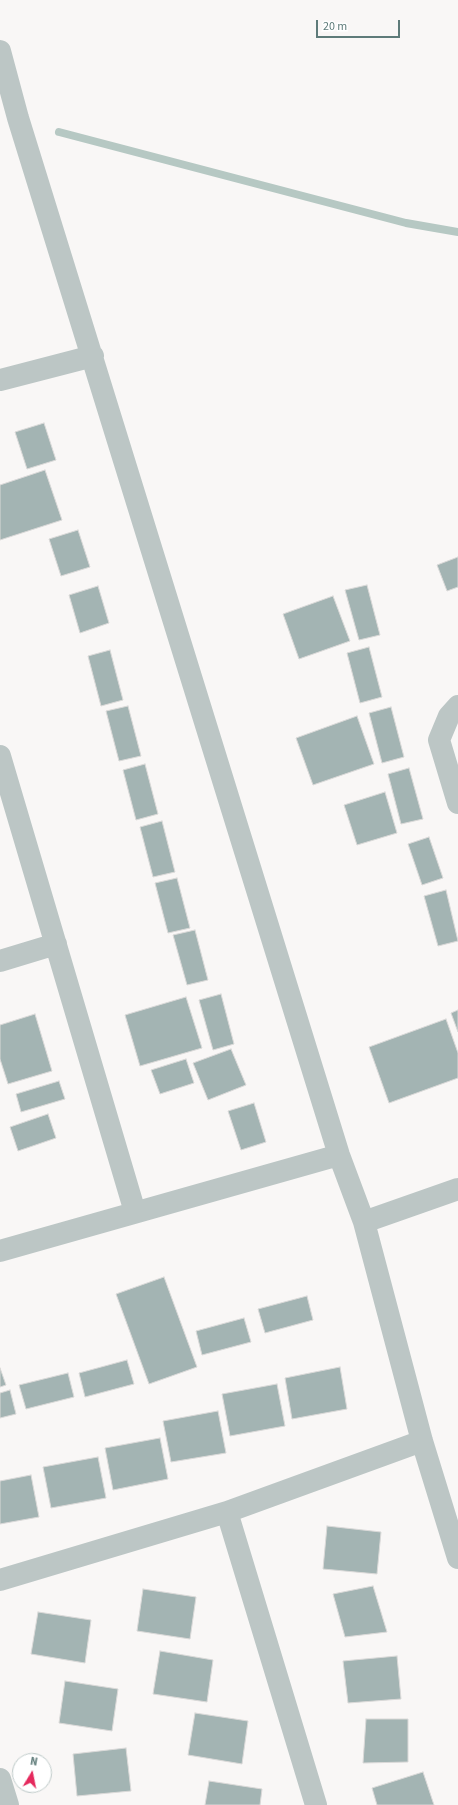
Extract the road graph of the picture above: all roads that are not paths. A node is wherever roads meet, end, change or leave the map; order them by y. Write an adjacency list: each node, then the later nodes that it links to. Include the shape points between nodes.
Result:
1 (0, 51): 2 (street, via 18,118)
2 (93, 356): 3 (street); 9 (street)
3 (0, 380)
4 (458, 706): 6 (street, via 449,716 439,740)
5 (0, 756): 7 (street)
6 (458, 804)
7 (56, 944): 8 (street); 11 (street)
8 (0, 961)
9 (340, 1155): 11 (street); 12 (street)
10 (458, 1189): 12 (street)
11 (135, 1212): 13 (street)
12 (364, 1222): 14 (street)
13 (0, 1251)
14 (422, 1441): 15 (street); 16 (street)
15 (227, 1512): 17 (street); 20 (street)
16 (458, 1558)
17 (0, 1580)
18 (0, 1779): 19 (street)
19 (8, 1805)
20 (316, 1805)

